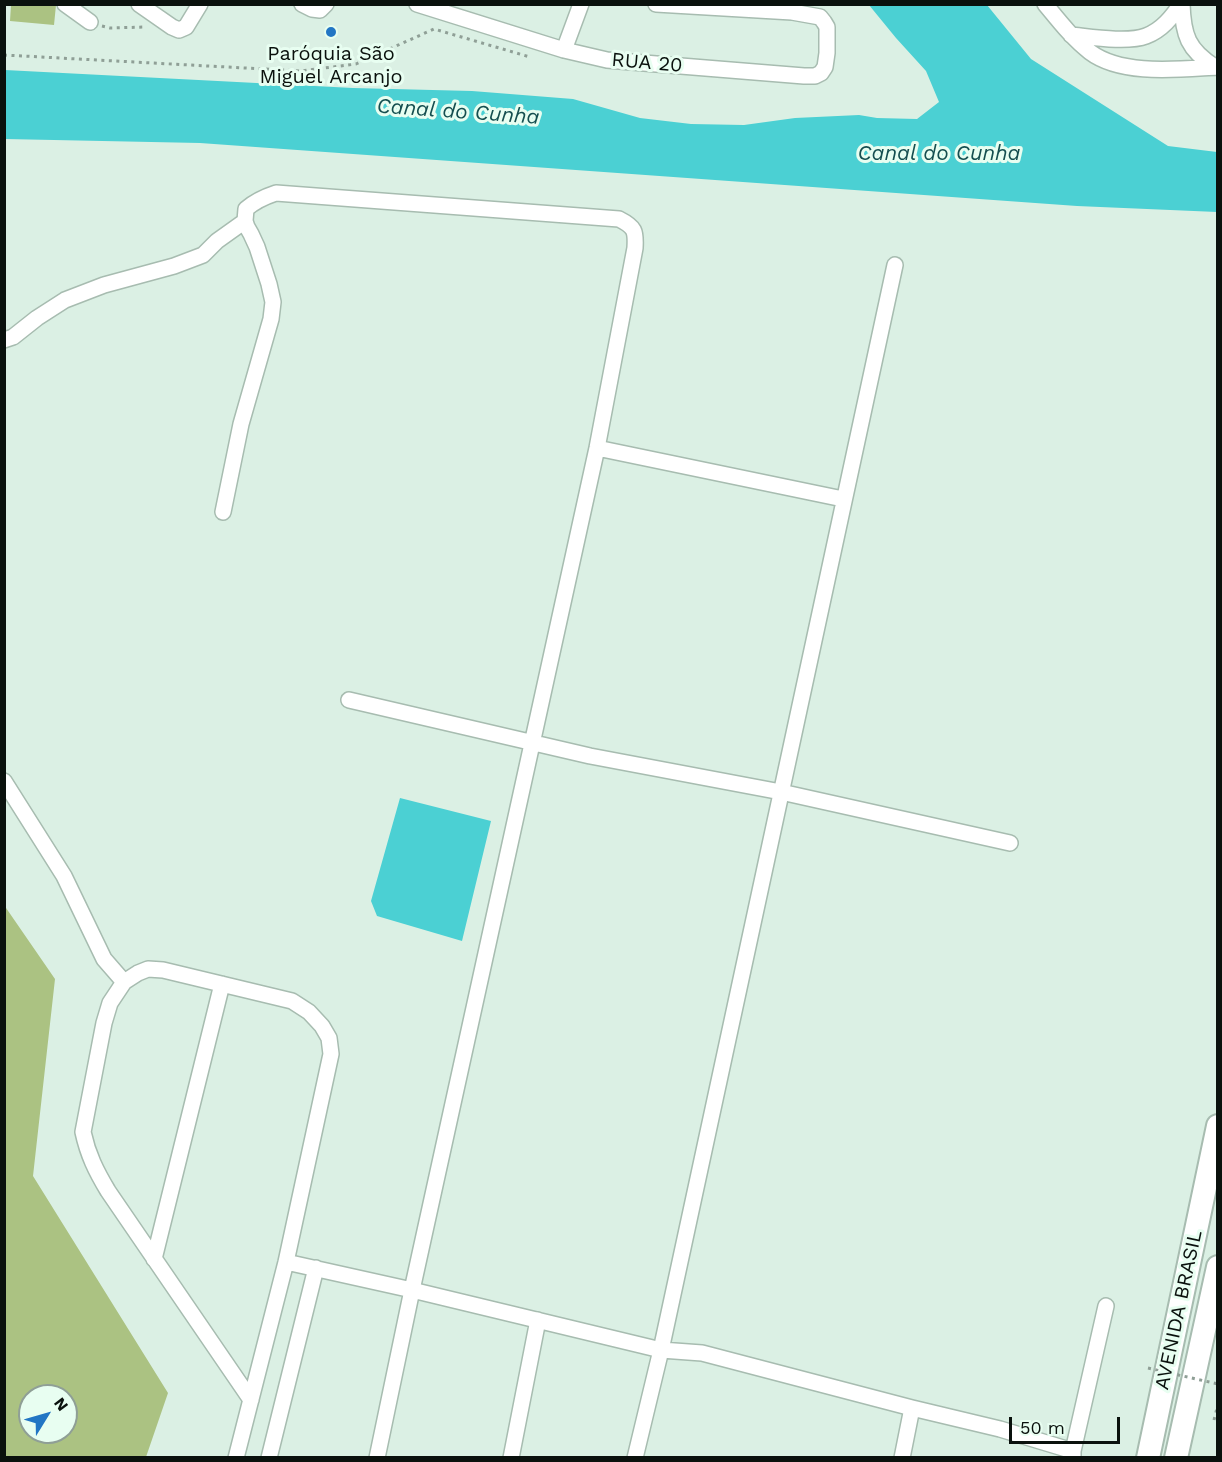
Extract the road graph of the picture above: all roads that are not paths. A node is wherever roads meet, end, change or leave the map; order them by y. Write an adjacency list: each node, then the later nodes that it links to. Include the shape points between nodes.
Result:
1 (65, 4): 12 (street)
2 (139, 4): 3 (street, via 179,30 186,27)
3 (200, 4)
4 (302, 4): 10 (street, via 320,10)
5 (417, 4): 14 (street, RUA 20)
6 (581, 4): 14 (street)
7 (656, 4): 11 (street)
8 (1045, 4): 13 (street)
9 (1182, 4): 13 (street, via 1169,20 1147,36); 15 (street, via 1186,34 1198,54)
10 (325, 6)
11 (791, 8): 14 (street, RUA 20, via 817,15 827,27 825,67 815,76 607,60)
12 (90, 22)
13 (1071, 35): 15 (street, via 1091,53 1130,68)
14 (564, 50)
15 (1216, 67)
16 (245, 221): 18 (street, via 203,255 65,300); 19 (street, via 246,209 260,198 276,193 620,219 630,224 636,234 635,248); 21 (street, via 273,302)
17 (895, 264): 20 (street)
18 (4, 340)
19 (597, 448): 20 (street); 23 (street)
20 (843, 499): 25 (street)
21 (223, 512)
22 (349, 700): 23 (street)
23 (532, 743): 25 (street); 34 (street)
24 (4, 781): 27 (street, via 64,876 104,959)
25 (781, 792): 26 (street); 37 (street)
26 (1010, 843)
27 (124, 981): 28 (street, via 148,969); 30 (street, via 110,1003 104,1023 83,1132 93,1167)
28 (222, 984): 30 (street); 31 (street, via 292,1001 309,1012 329,1038 331,1054)
29 (1218, 1126): 47 (highway, AVENIDA BRASIL)
30 (154, 1259): 38 (street)
31 (286, 1262): 33 (street); 38 (street)
32 (1218, 1267): 48 (highway, AVENIDA BRASIL)
33 (316, 1268): 34 (street); 42 (street)
34 (412, 1290): 36 (street); 43 (street)
35 (1106, 1306): 40 (street)
36 (538, 1320): 37 (street); 44 (street)
37 (661, 1350): 39 (street, via 702,1353); 45 (street)
38 (250, 1400): 41 (street)
39 (912, 1408): 40 (street, via 1000,1429); 46 (street)
40 (1073, 1454)
41 (236, 1458)
42 (269, 1458)
43 (377, 1458)
44 (511, 1458)
45 (635, 1458)
46 (902, 1458)
47 (1148, 1458)
48 (1176, 1458)

